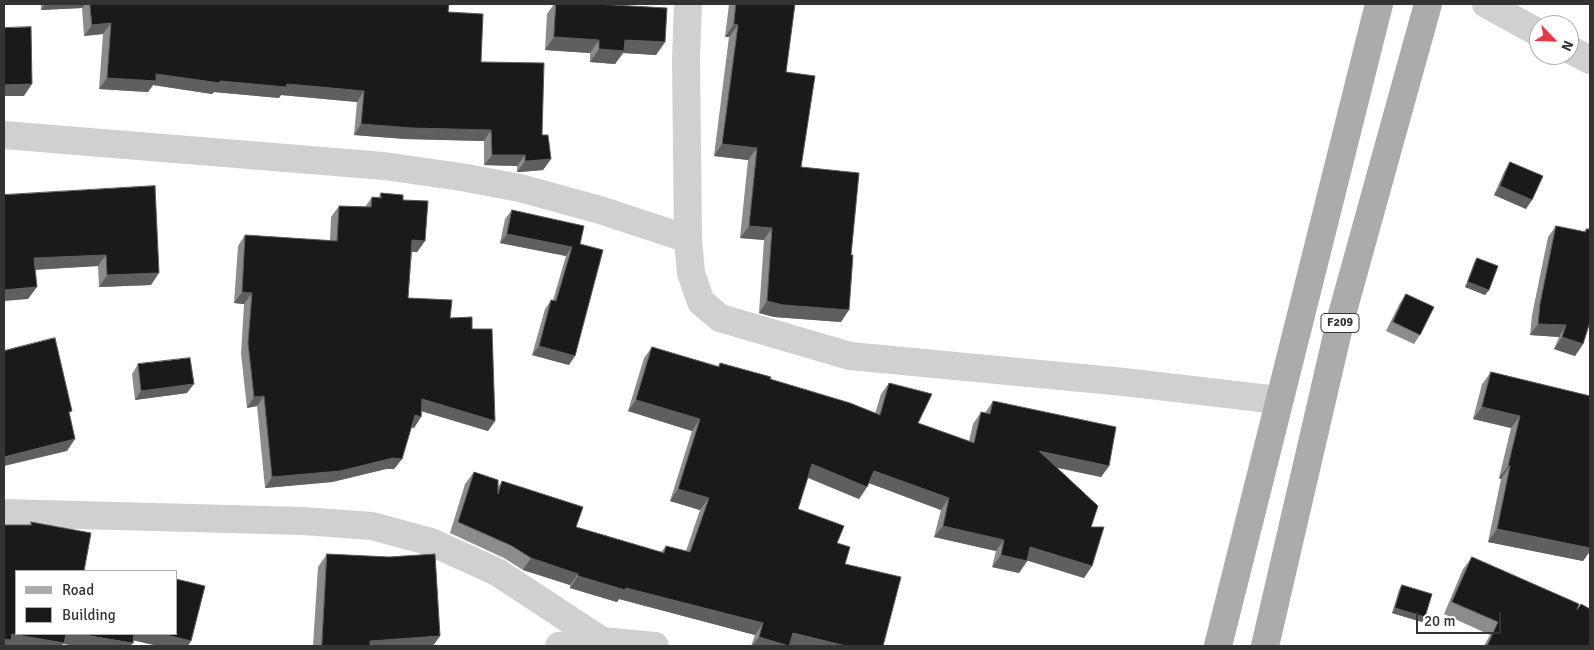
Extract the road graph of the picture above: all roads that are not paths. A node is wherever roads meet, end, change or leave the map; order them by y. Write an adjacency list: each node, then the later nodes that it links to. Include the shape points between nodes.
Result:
1 (688, 4): 7 (street)
2 (1379, 4): 8 (main road, F209)
3 (1428, 4): 14 (main road, F209, via 1341,318)
4 (1486, 4): 5 (street)
5 (1529, 27)
6 (4, 135): 7 (street, via 384,166 461,177 583,205)
7 (688, 239): 8 (street, via 691,273 701,302 720,318 850,356)
8 (1278, 400): 13 (main road, F209)
9 (4, 512): 10 (street, via 372,526 431,542 497,572)
10 (602, 641): 11 (street); 12 (street)
11 (559, 646)
12 (654, 646)
13 (1218, 646)
14 (1265, 646)

